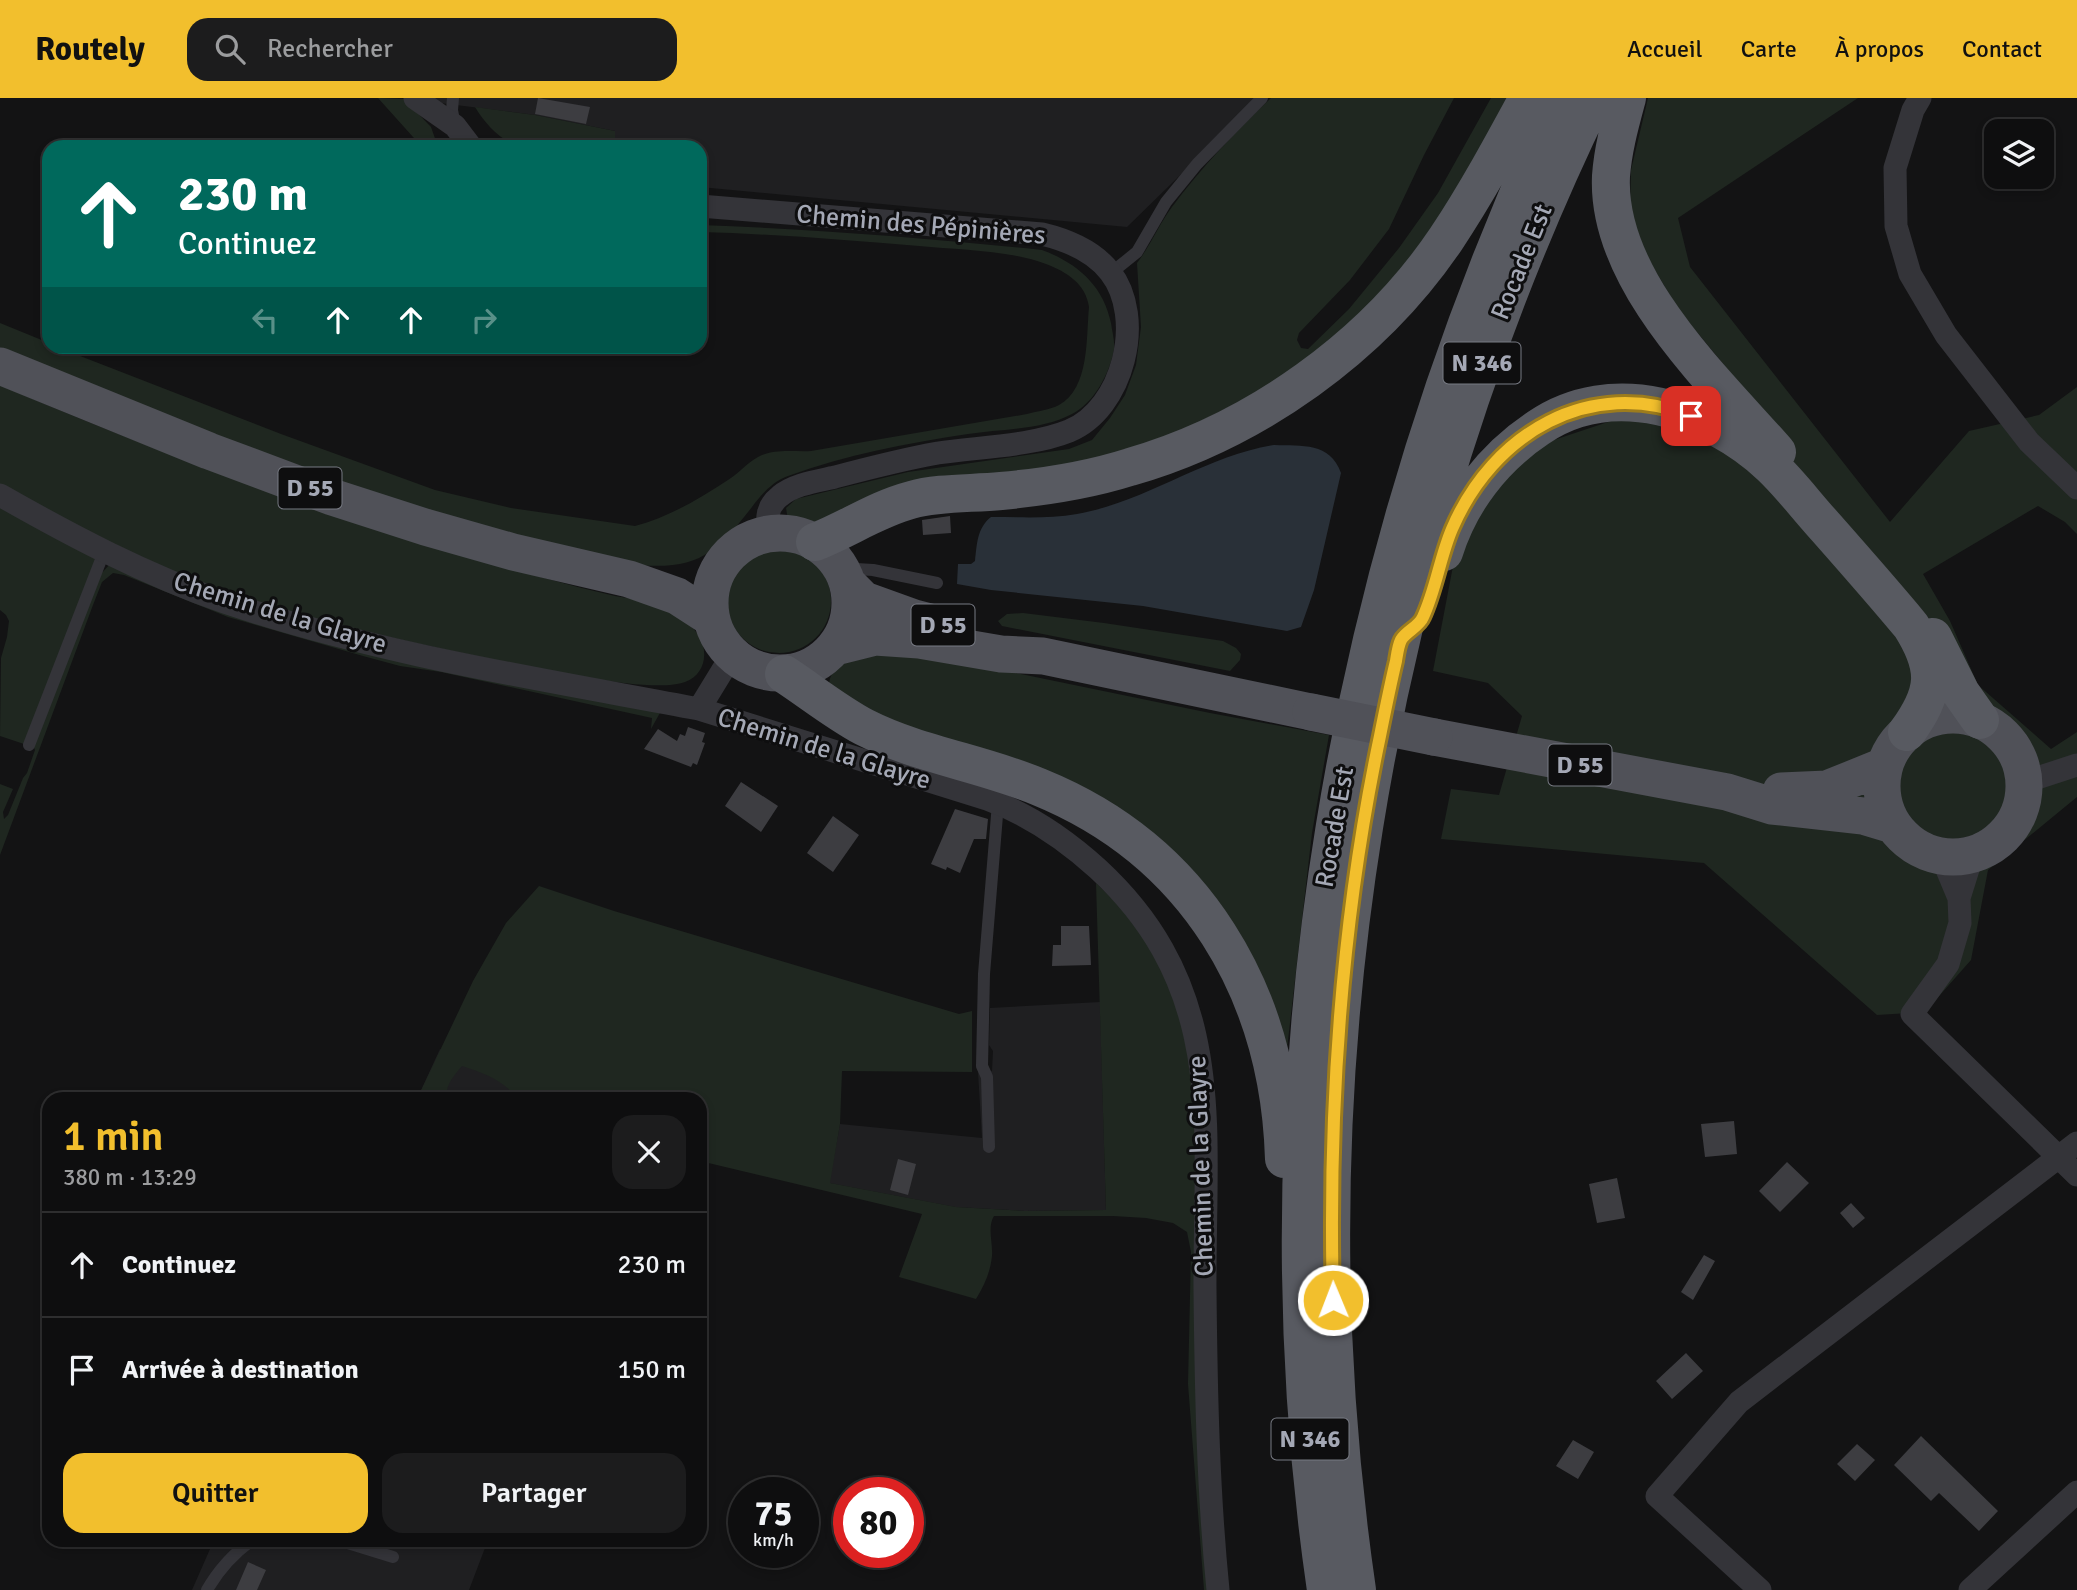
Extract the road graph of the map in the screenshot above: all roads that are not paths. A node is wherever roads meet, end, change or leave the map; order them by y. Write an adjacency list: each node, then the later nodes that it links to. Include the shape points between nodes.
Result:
1 (415, 98): 9 (street)
2 (453, 98): 9 (lane)
3 (1262, 98): 12 (lane, via 1197,164 1166,202 1137,252)
4 (1528, 98): 19 (highway, via 1446,240 1403,295 1368,330 1286,394 1212,436 1131,467 1045,485 913,499 882,510 841,532)
5 (1562, 98): 45 (highway, Rocade Est / N 346, via 1475,298 1427,438 1361,681 1320,918 1304,1131)
6 (1594, 98): 23 (highway, Rocade Est / N 346, via 1490,341 1448,464)
7 (1627, 98): 29 (highway, via 1615,140 1613,210 1642,288 1671,329 1928,627)
8 (1920, 98): 14 (street, via 1895,168 1896,226 1910,274 1955,346 2029,442)
9 (455, 126): 10 (street)
10 (466, 140)
11 (707, 207): 12 (street, Chemin des Pépinières, via 1042,234 1083,249)
12 (1111, 273): 16 (street, Chemin des Pépinières, via 1124,300 1126,339 1118,382 1093,418 1052,437 935,454 805,485 776,500 766,519)
13 (0, 366): 20 (main road, D 55, via 332,497 513,552)
14 (2077, 488)
15 (0, 495): 17 (street, Chemin de la Glayre)
16 (769, 534): 18 (main road, via 744,543); 19 (main road, via 785,533)
17 (104, 552): 28 (street, Chemin de la Glayre, via 226,602 342,635); 31 (lane)
18 (724, 560): 20 (main road, D 55, via 677,577); 22 (main road, via 709,597)
19 (834, 565): 21 (lane); 24 (main road, via 850,606 846,628); 26 (main road, D 55, via 864,600)
20 (629, 579): 22 (main road, D 55, via 677,596)
21 (937, 583)
22 (711, 618): 25 (main road)
23 (1401, 640): 30 (highway, via 1422,620 1462,509 1486,473 1516,443 1548,421 1583,407 1647,403 1707,422 1771,466 1911,626 1930,669 1923,710); 53 (highway, Rocade Est / N 346, via 1374,765 1349,921 1333,1132 1335,1381)
24 (835, 647): 26 (main road, D 55, via 875,637); 27 (main road, via 821,661)
25 (732, 655): 27 (main road, via 748,666); 28 (street, Chemin de la Glayre)
26 (1043, 656): 35 (main road, D 55, bridge)
27 (784, 674): 45 (highway, via 862,726 1038,786 1077,804 1147,852 1199,905 1237,965 1266,1043 1283,1139 1286,1244)
28 (699, 709): 36 (street, Chemin de la Glayre)
29 (1980, 720): 30 (main road, via 1942,715); 34 (main road, via 2011,744)
30 (1906, 732): 33 (main road)
31 (29, 745)
32 (2077, 765): 34 (street)
33 (1884, 766): 35 (main road, D 55, via 1827,789); 37 (main road, via 1883,797)
34 (2025, 782): 38 (main road, via 2014,824)
35 (1727, 792): 37 (main road, D 55, via 1772,806 1863,816)
36 (998, 803): 42 (lane, via 984,974 982,1066 987,1077); 51 (street, Chemin de la Glayre, via 1066,843 1119,890 1159,944 1189,1009 1204,1092 1207,1378)
37 (1894, 825): 39 (main road, via 1913,845)
38 (1980, 853): 39 (main road); 40 (street, via 1969,866)
39 (1939, 856): 40 (street)
40 (1959, 898): 43 (street, via 1960,923 1948,964 1912,1014)
41 (2077, 1143): 43 (street)
42 (989, 1147)
43 (2058, 1157): 44 (street); 54 (street, via 1739,1402 1657,1496)
44 (2077, 1175)
45 (1302, 1287): 52 (highway, Rocade Est / N 346, via 1306,1384)
46 (2077, 1492): 55 (street)
47 (242, 1547): 50 (lane)
48 (361, 1547): 49 (lane)
49 (393, 1557)
50 (207, 1590)
51 (1218, 1590)
52 (1326, 1590)
53 (1357, 1590)
54 (1760, 1590)
55 (1970, 1590)

